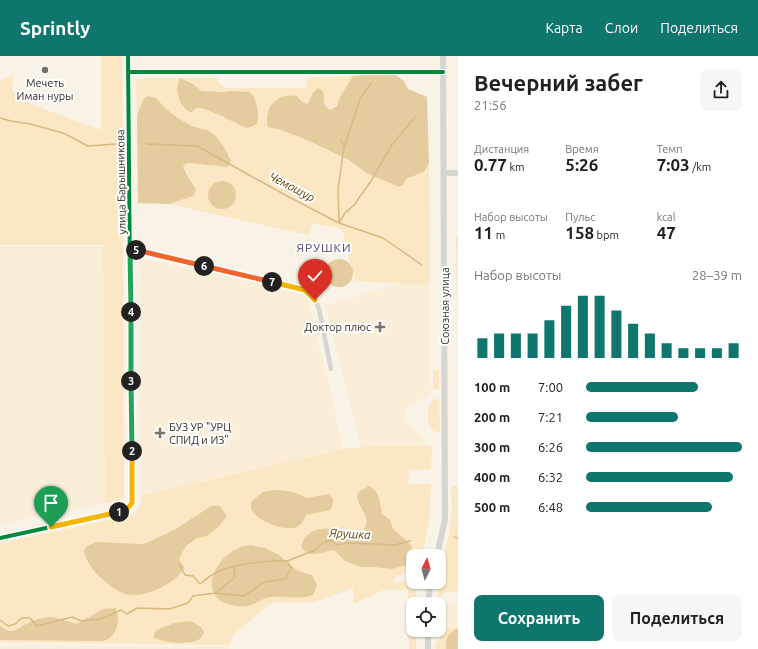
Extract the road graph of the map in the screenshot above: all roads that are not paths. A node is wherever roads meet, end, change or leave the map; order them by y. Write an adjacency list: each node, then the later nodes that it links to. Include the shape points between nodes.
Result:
1 (128, 56): 3 (street, улица Барышникова)
2 (443, 56): 4 (main road, Союзная улица)
3 (129, 72): 4 (street); 7 (street, улица Барышникова)
4 (443, 72): 5 (main road, Союзная улица)
5 (444, 173): 6 (main road); 10 (main road, Союзная улица, via 445,518)
6 (458, 173)
7 (130, 249): 8 (street, via 305,290 320,309); 9 (street, улица Барышникова, via 133,499 130,507 124,511)
8 (331, 370)
9 (0, 538)
10 (438, 549)
11 (428, 637): 12 (main road)
12 (428, 649)

